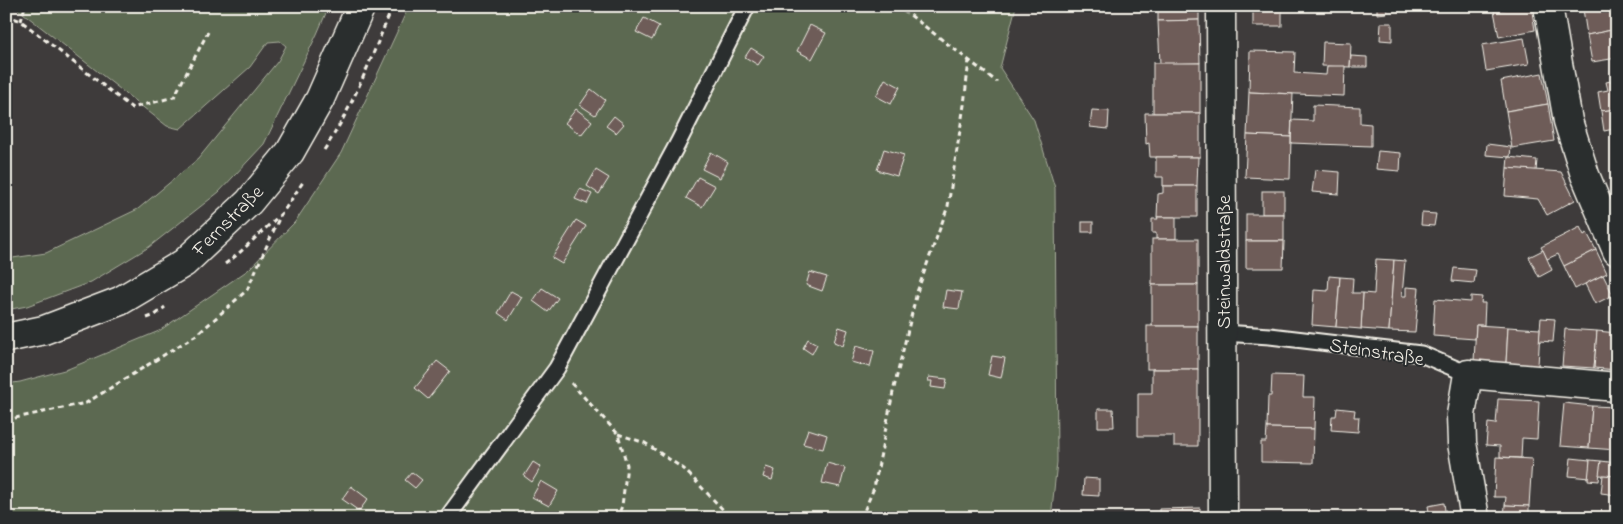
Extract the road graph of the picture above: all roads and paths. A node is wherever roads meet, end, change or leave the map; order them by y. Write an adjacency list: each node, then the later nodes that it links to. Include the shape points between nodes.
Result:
1 (25, 6): 8 (path)
2 (361, 6): 15 (street, Fernstraße, via 320,99 290,152 249,202 184,262 120,301 44,330)
3 (747, 6): 16 (lane, via 678,143)
4 (895, 6): 10 (path)
5 (1221, 6): 14 (street, Steinwaldstraße)
6 (1548, 6): 13 (street, via 1568,121 1585,175)
7 (6, 15): 8 (path)
8 (21, 21): 9 (path, via 132,108 174,97)
9 (208, 32)
10 (969, 60): 11 (path); 24 (path, via 948,206 917,292 874,488)
11 (997, 82)
12 (283, 212): 19 (path, via 247,290 198,334 86,403)
13 (1617, 251)
14 (1223, 333): 17 (lane, Steinstraße, via 1421,354); 25 (street, Steinwaldstraße)
15 (6, 338)
16 (557, 368): 20 (path); 21 (lane)
17 (1468, 374): 18 (street, Steinstraße); 26 (street, via 1461,414 1462,443)
18 (1617, 387)
19 (6, 420)
20 (618, 434): 22 (path, via 627,465 622,506); 23 (path, via 645,442 684,469)
21 (447, 518)
22 (617, 518)
23 (731, 518)
24 (861, 518)
25 (1223, 518)
26 (1475, 518)

